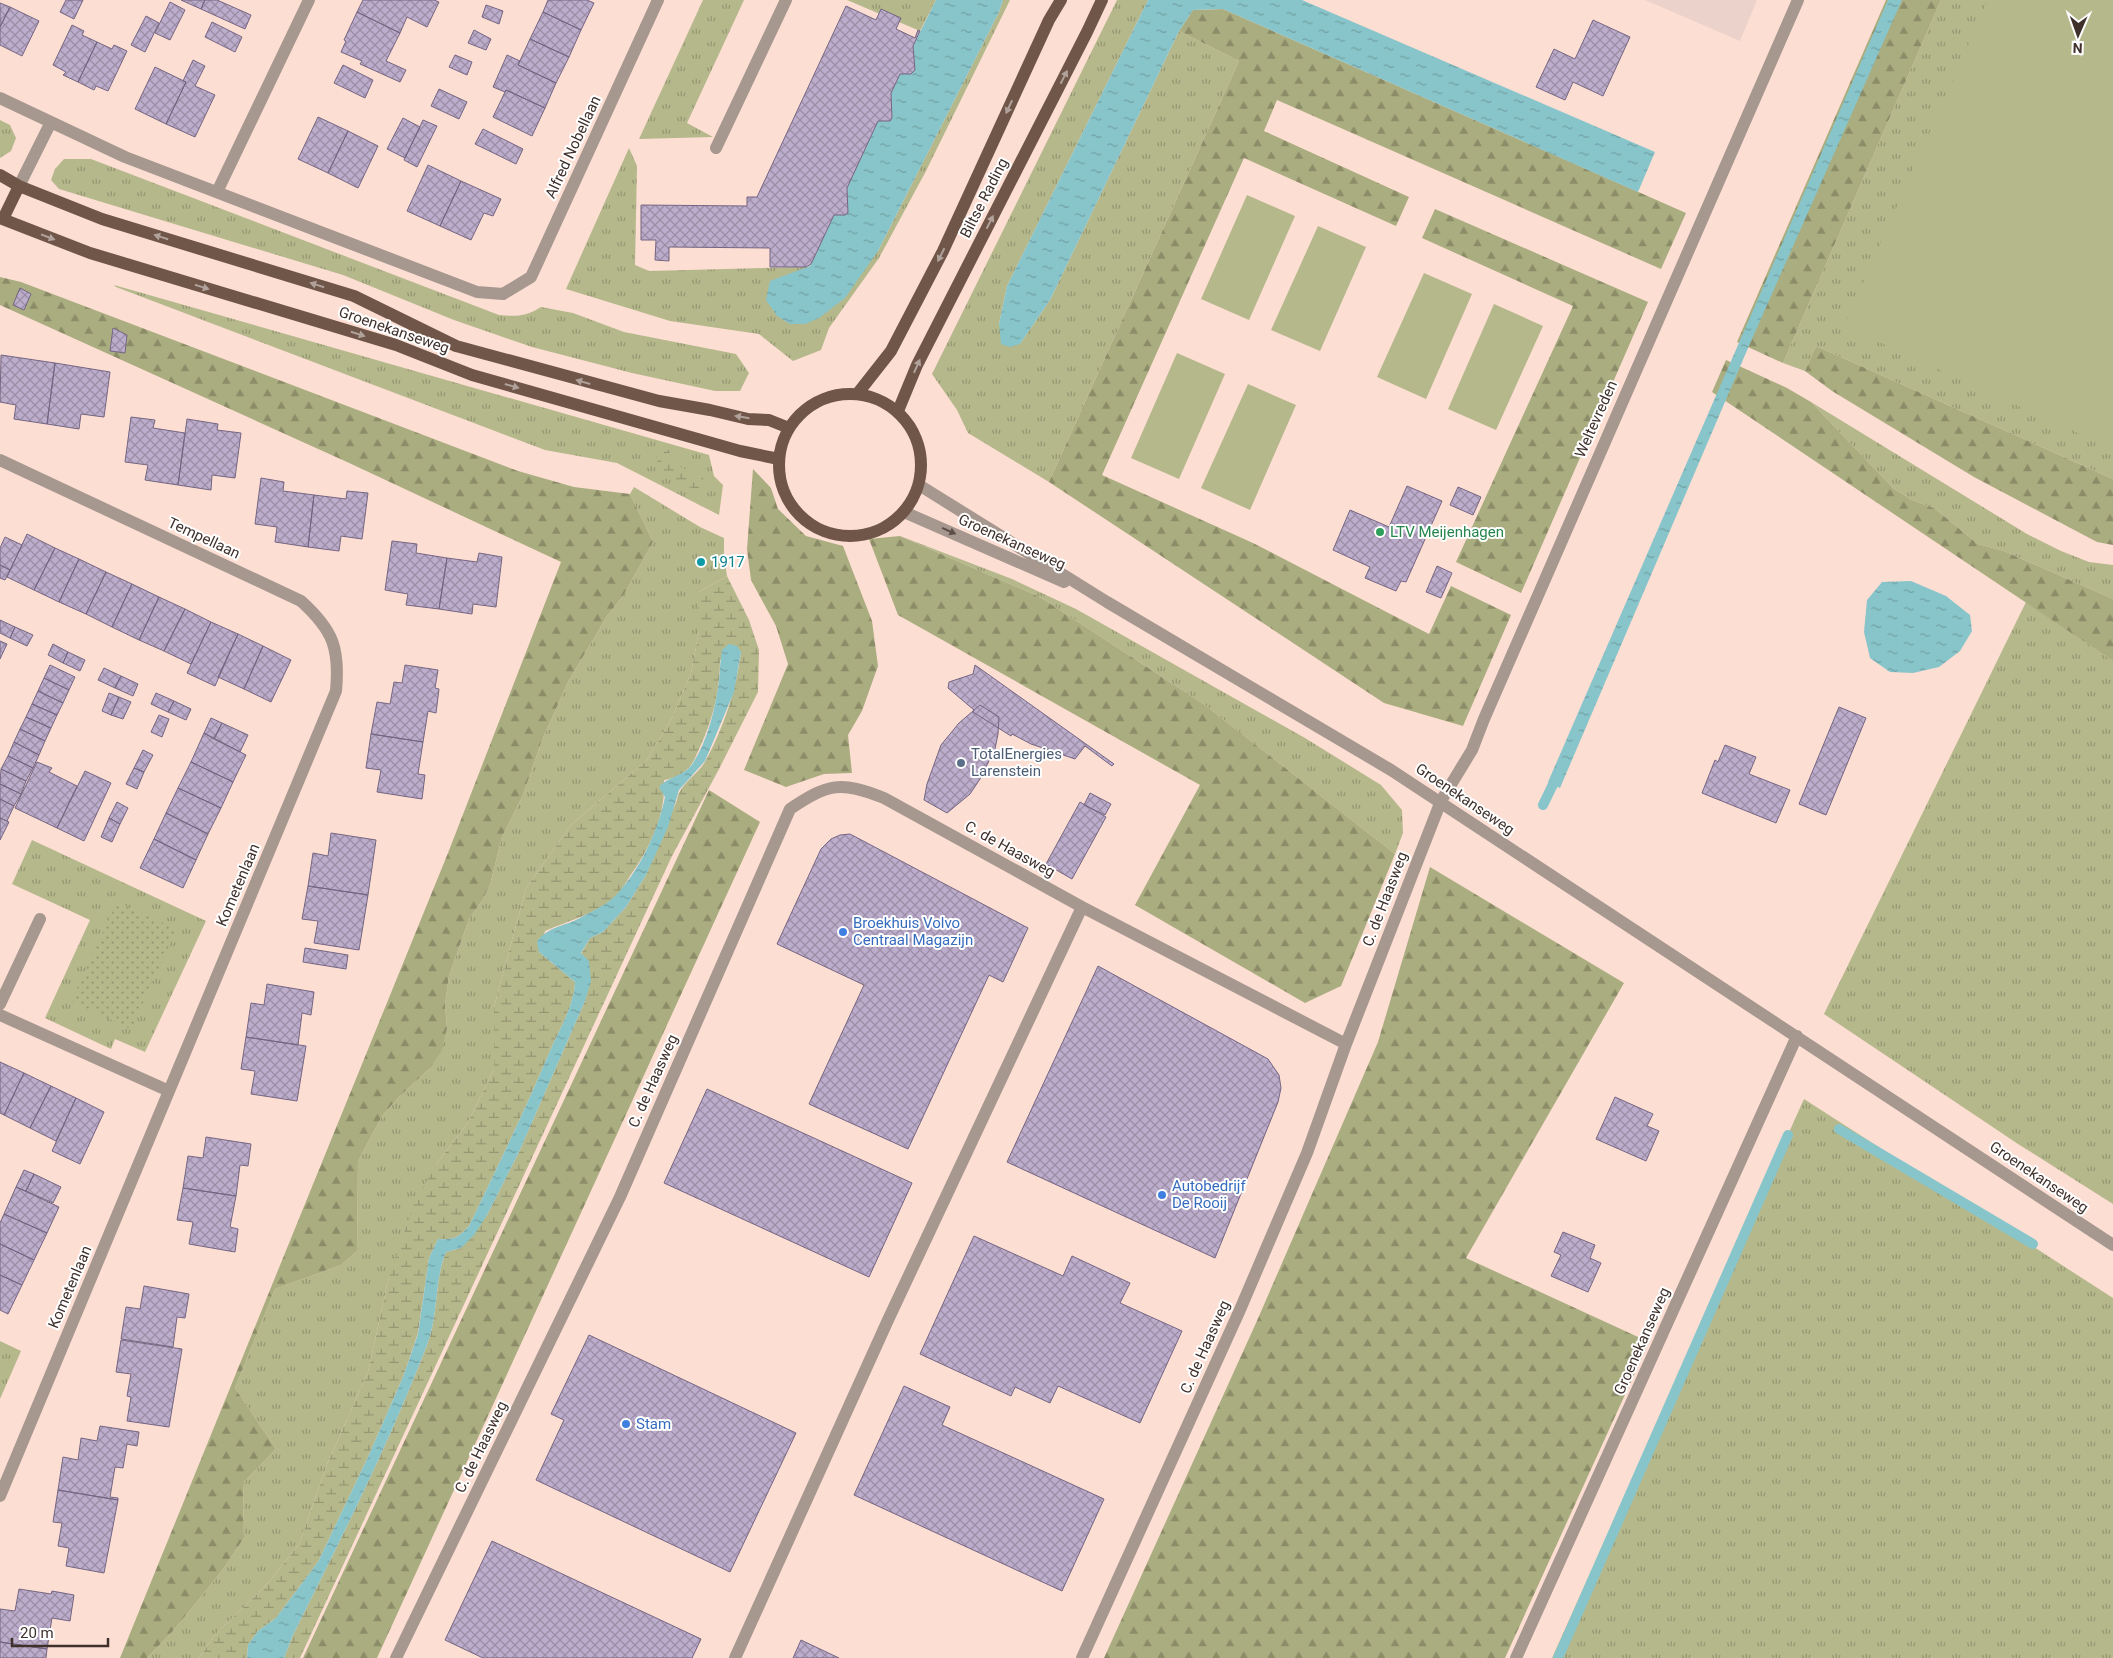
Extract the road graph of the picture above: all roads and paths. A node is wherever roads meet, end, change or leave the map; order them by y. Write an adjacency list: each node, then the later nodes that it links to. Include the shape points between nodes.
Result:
1 (309, 0): 12 (street)
2 (658, 0): 12 (street, Alfred Nobellaan, via 532,277 503,294 477,292)
3 (786, 0): 9 (street)
4 (1061, 0): 14 (main road, Biltse Rading, one-way to 14, via 943,251 891,351)
5 (1102, 0): 15 (main road, Biltse Rading, one-way to 5, via 917,365)
6 (1798, 0): 23 (street, Weltevreden, via 1472,750)
7 (0, 98): 8 (street)
8 (51, 122): 11 (street, Groenekanseweg); 12 (street, via 124,157)
9 (716, 148)
10 (0, 175): 11 (main road, Groenekanseweg)
11 (19, 186): 13 (main road, Groenekanseweg); 16 (main road, Groenekanseweg, one-way to 11, via 769,420 658,402 456,346 354,296 102,219)
12 (217, 192)
13 (1, 220): 17 (main road, Groenekanseweg, one-way to 17, via 90,253 396,345 472,374 740,451)
14 (858, 393): 15 (main road, via 879,400); 16 (main road, via 831,396 807,408)
15 (898, 412): 19 (main road, via 911,427 919,445 922,465)
16 (789, 428): 17 (main road)
17 (779, 459): 20 (main road, via 781,482 790,503 806,521 826,532 848,536 869,534)
18 (0, 460): 22 (street, Tempellaan, via 301,601 321,619 332,640 338,668)
19 (919, 485): 20 (main road); 21 (street, Groenekanseweg)
20 (904, 512): 21 (street, Groenekanseweg, one-way to 21)
21 (1107, 602): 23 (street, Groenekanseweg)
22 (336, 691): 31 (street, Kometenlaan)
23 (1441, 801): 24 (street, Weltevreden); 29 (street, Groenekanseweg)
24 (1421, 849): 30 (street, C. de Haasweg)
25 (1082, 907): 30 (street, C. de Haasweg); 34 (street, C. de Haasweg, via 884,798 860,789 839,786 814,794 790,809 620,1197); 35 (street, via 896,1303)
26 (40, 919): 27 (street)
27 (0, 1004)
28 (0, 1015): 31 (street)
29 (1797, 1036): 32 (street, Groenekanseweg); 37 (street, Groenekanseweg)
30 (1346, 1044): 36 (street, C. de Haasweg, via 1306,1153 1239,1312)
31 (169, 1091): 33 (street, Kometenlaan)
32 (2113, 1245)
33 (0, 1496)
34 (396, 1658)
35 (735, 1658)
36 (1082, 1658)
37 (1516, 1658)

